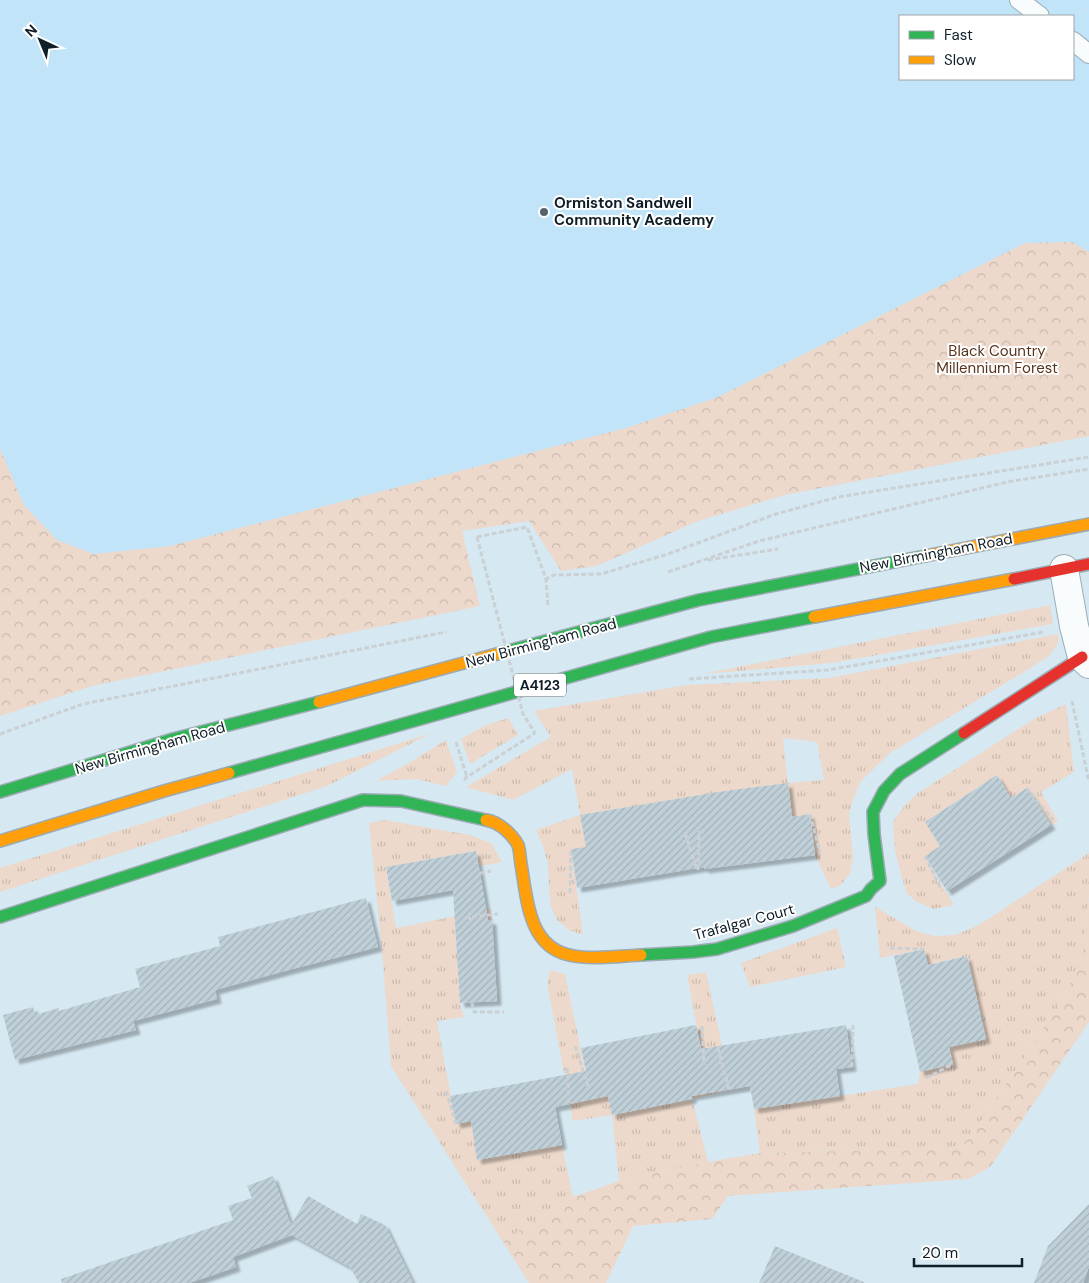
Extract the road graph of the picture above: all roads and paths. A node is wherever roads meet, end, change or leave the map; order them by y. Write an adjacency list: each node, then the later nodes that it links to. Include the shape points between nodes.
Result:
1 (1019, 0): 2 (lane)
2 (1039, 15)
3 (1074, 42): 4 (lane)
4 (1089, 54)
5 (1089, 458): 10 (path, via 838,497 776,514 668,554 601,574)
6 (1089, 469): 8 (path, via 1007,482 769,538)
7 (1089, 524): 25 (main road, New Birmingham Road, via 699,600 173,739)
8 (697, 562)
9 (1076, 567): 14 (street); 31 (main road, A4123, via 711,637 164,791)
10 (546, 579): 11 (path); 22 (path, bridge, via 527,527 478,537 523,714 536,733)
11 (548, 612)
12 (500, 621): 13 (path)
13 (491, 623)
14 (1074, 626): 16 (street); 17 (path, via 828,670)
15 (453, 630): 20 (path, via 83,704)
16 (1079, 663): 23 (path); 26 (main road, Trafalgar Court, via 900,774 884,791 873,812 880,881 866,896 793,926 717,949 596,957 569,956 553,949 539,935 532,919 518,846 508,832 493,821)
17 (681, 680)
18 (529, 709): 19 (path)
19 (519, 712)
20 (0, 734)
21 (455, 739): 22 (path)
22 (467, 777): 26 (path)
23 (1089, 782)
24 (1027, 788): 28 (path)
25 (0, 792)
26 (439, 809): 38 (main road, Trafalgar Court, via 401,801 363,800)
27 (810, 814): 33 (path)
28 (1053, 820)
29 (699, 831): 30 (path, via 697,869)
30 (685, 833)
31 (0, 841)
32 (571, 850): 36 (path)
33 (820, 853)
34 (924, 856): 35 (path)
35 (942, 891)
36 (570, 892)
37 (499, 914): 39 (path, via 469,917)
38 (0, 917)
39 (471, 922)
40 (890, 948): 41 (path)
41 (924, 949)
42 (472, 1002): 43 (path, via 474,1012)
43 (504, 1012)
44 (853, 1025): 50 (path)
45 (702, 1026): 49 (path)
46 (575, 1046): 53 (path)
47 (718, 1048): 54 (path)
48 (953, 1064): 52 (path)
49 (704, 1065)
50 (852, 1067)
51 (567, 1068): 56 (path)
52 (926, 1078)
53 (589, 1089)
54 (729, 1090)
55 (446, 1091): 57 (path)
56 (569, 1104)
57 (456, 1124)

